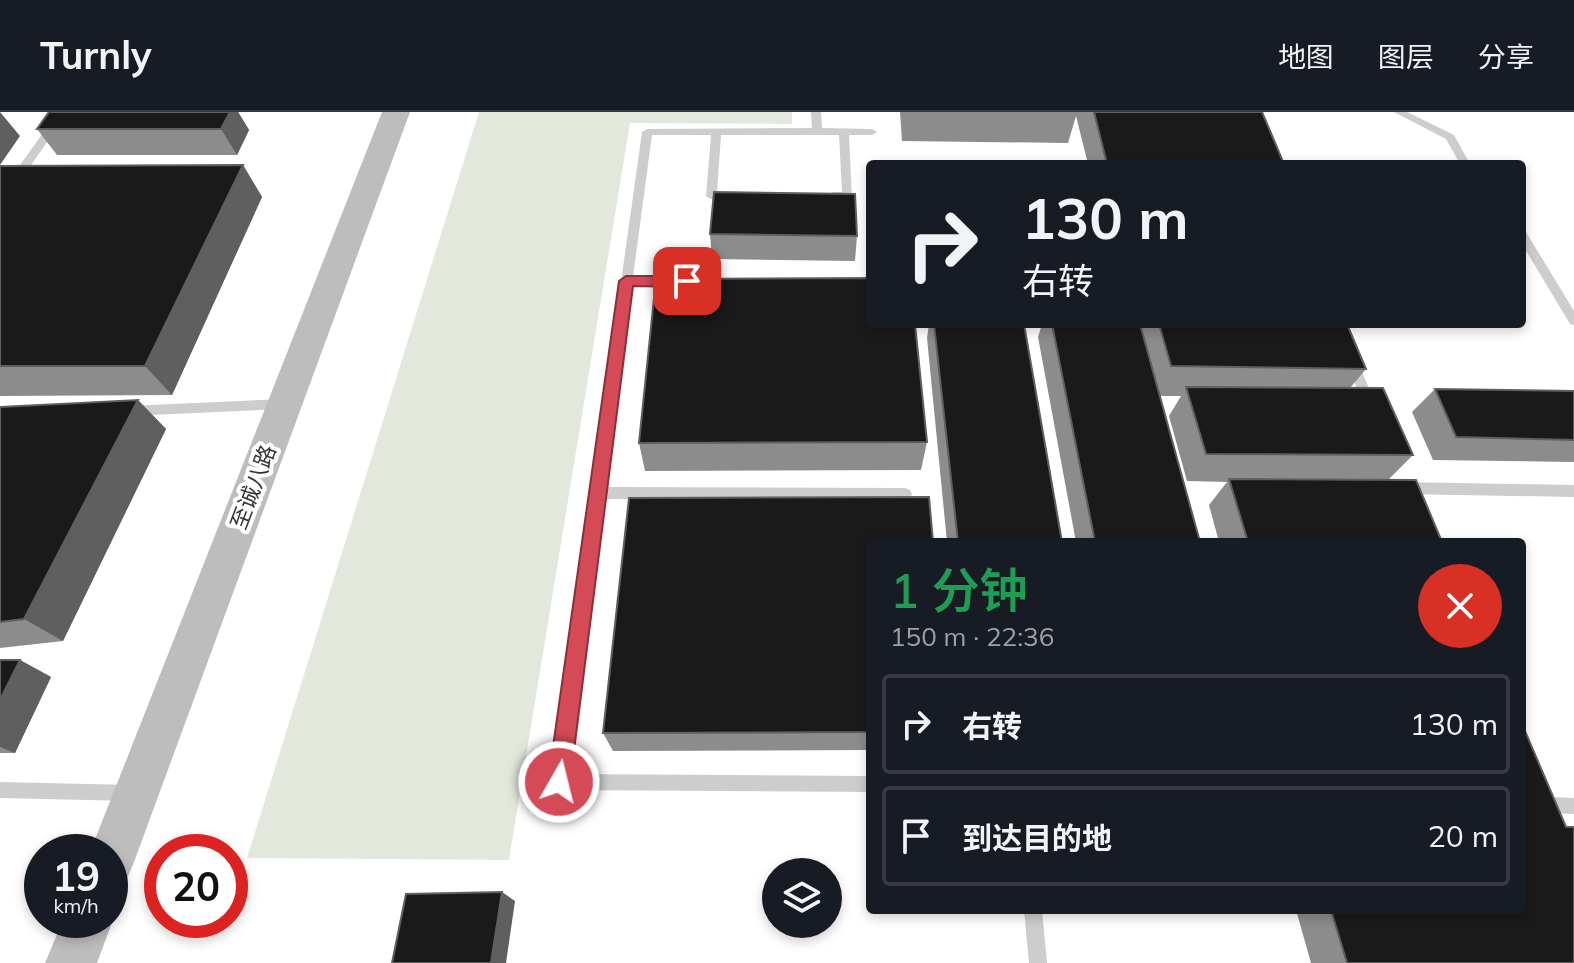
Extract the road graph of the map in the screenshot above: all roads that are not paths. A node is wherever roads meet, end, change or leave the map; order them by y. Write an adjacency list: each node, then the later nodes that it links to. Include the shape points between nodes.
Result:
1 (63, 112): 12 (lane)
2 (396, 112): 18 (main road, 至诚八路)
3 (816, 112): 5 (lane)
4 (1399, 112): 9 (lane, via 1450,137)
5 (817, 131): 6 (lane); 7 (lane)
6 (716, 132): 10 (lane, via 711,196); 14 (lane, via 647,132)
7 (844, 132): 8 (lane); 11 (lane, via 848,196)
8 (872, 132)
9 (1463, 160)
10 (742, 196)
11 (818, 196)
12 (0, 201)
13 (1526, 242): 16 (lane)
14 (626, 281): 15 (lane); 23 (lane)
15 (687, 281)
16 (1574, 321)
17 (1348, 351): 20 (lane)
18 (284, 404): 19 (lane); 27 (main road, 至诚八路)
19 (111, 412)
20 (1375, 420)
21 (1403, 488): 22 (lane)
22 (1574, 491)
23 (598, 493): 24 (lane); 25 (lane, via 559,782)
24 (905, 494)
25 (866, 784)
26 (0, 790): 27 (lane)
27 (136, 793): 30 (main road, 至诚八路)
28 (1526, 796): 29 (lane, via 1529,804)
29 (1574, 806)
30 (121, 834)
31 (1033, 914): 34 (lane)
32 (81, 938): 33 (main road)
33 (71, 963)
34 (1038, 963)

